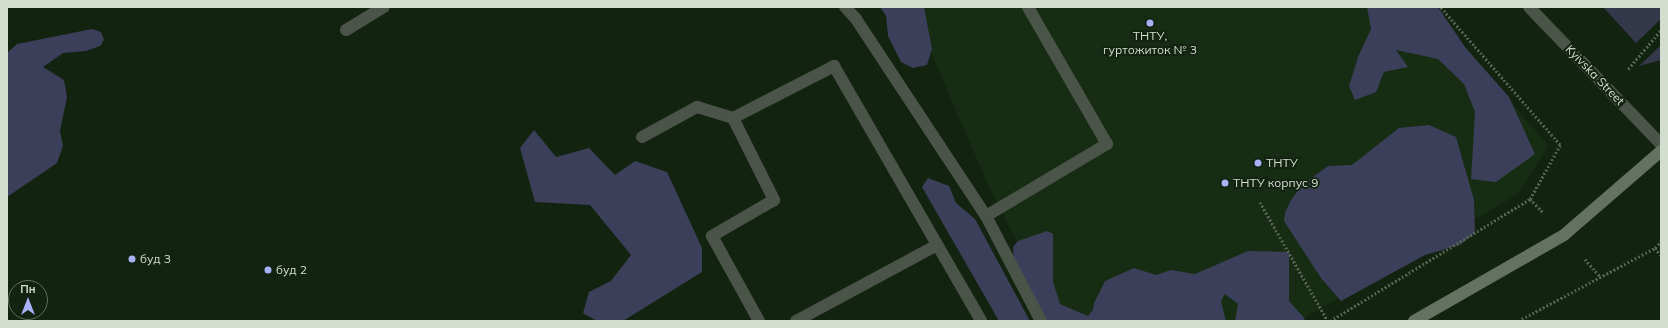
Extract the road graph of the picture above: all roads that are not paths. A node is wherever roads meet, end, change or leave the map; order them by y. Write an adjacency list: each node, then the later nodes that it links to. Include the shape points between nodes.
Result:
1 (384, 7): 5 (street)
2 (845, 7): 10 (street, via 856,19)
3 (1028, 7): 10 (street, via 1107,144)
4 (1529, 7): 8 (street, Kyivska Street)
5 (346, 30)
6 (732, 118): 7 (street, via 697,107); 11 (street, via 834,66); 12 (street, via 774,200 712,236)
7 (642, 137)
8 (1661, 144)
9 (1661, 151): 16 (main road, via 1564,235)
10 (986, 216): 15 (street)
11 (937, 245): 13 (street); 14 (street)
12 (759, 321)
13 (796, 321)
14 (981, 321)
15 (1041, 321)
16 (1414, 321)

